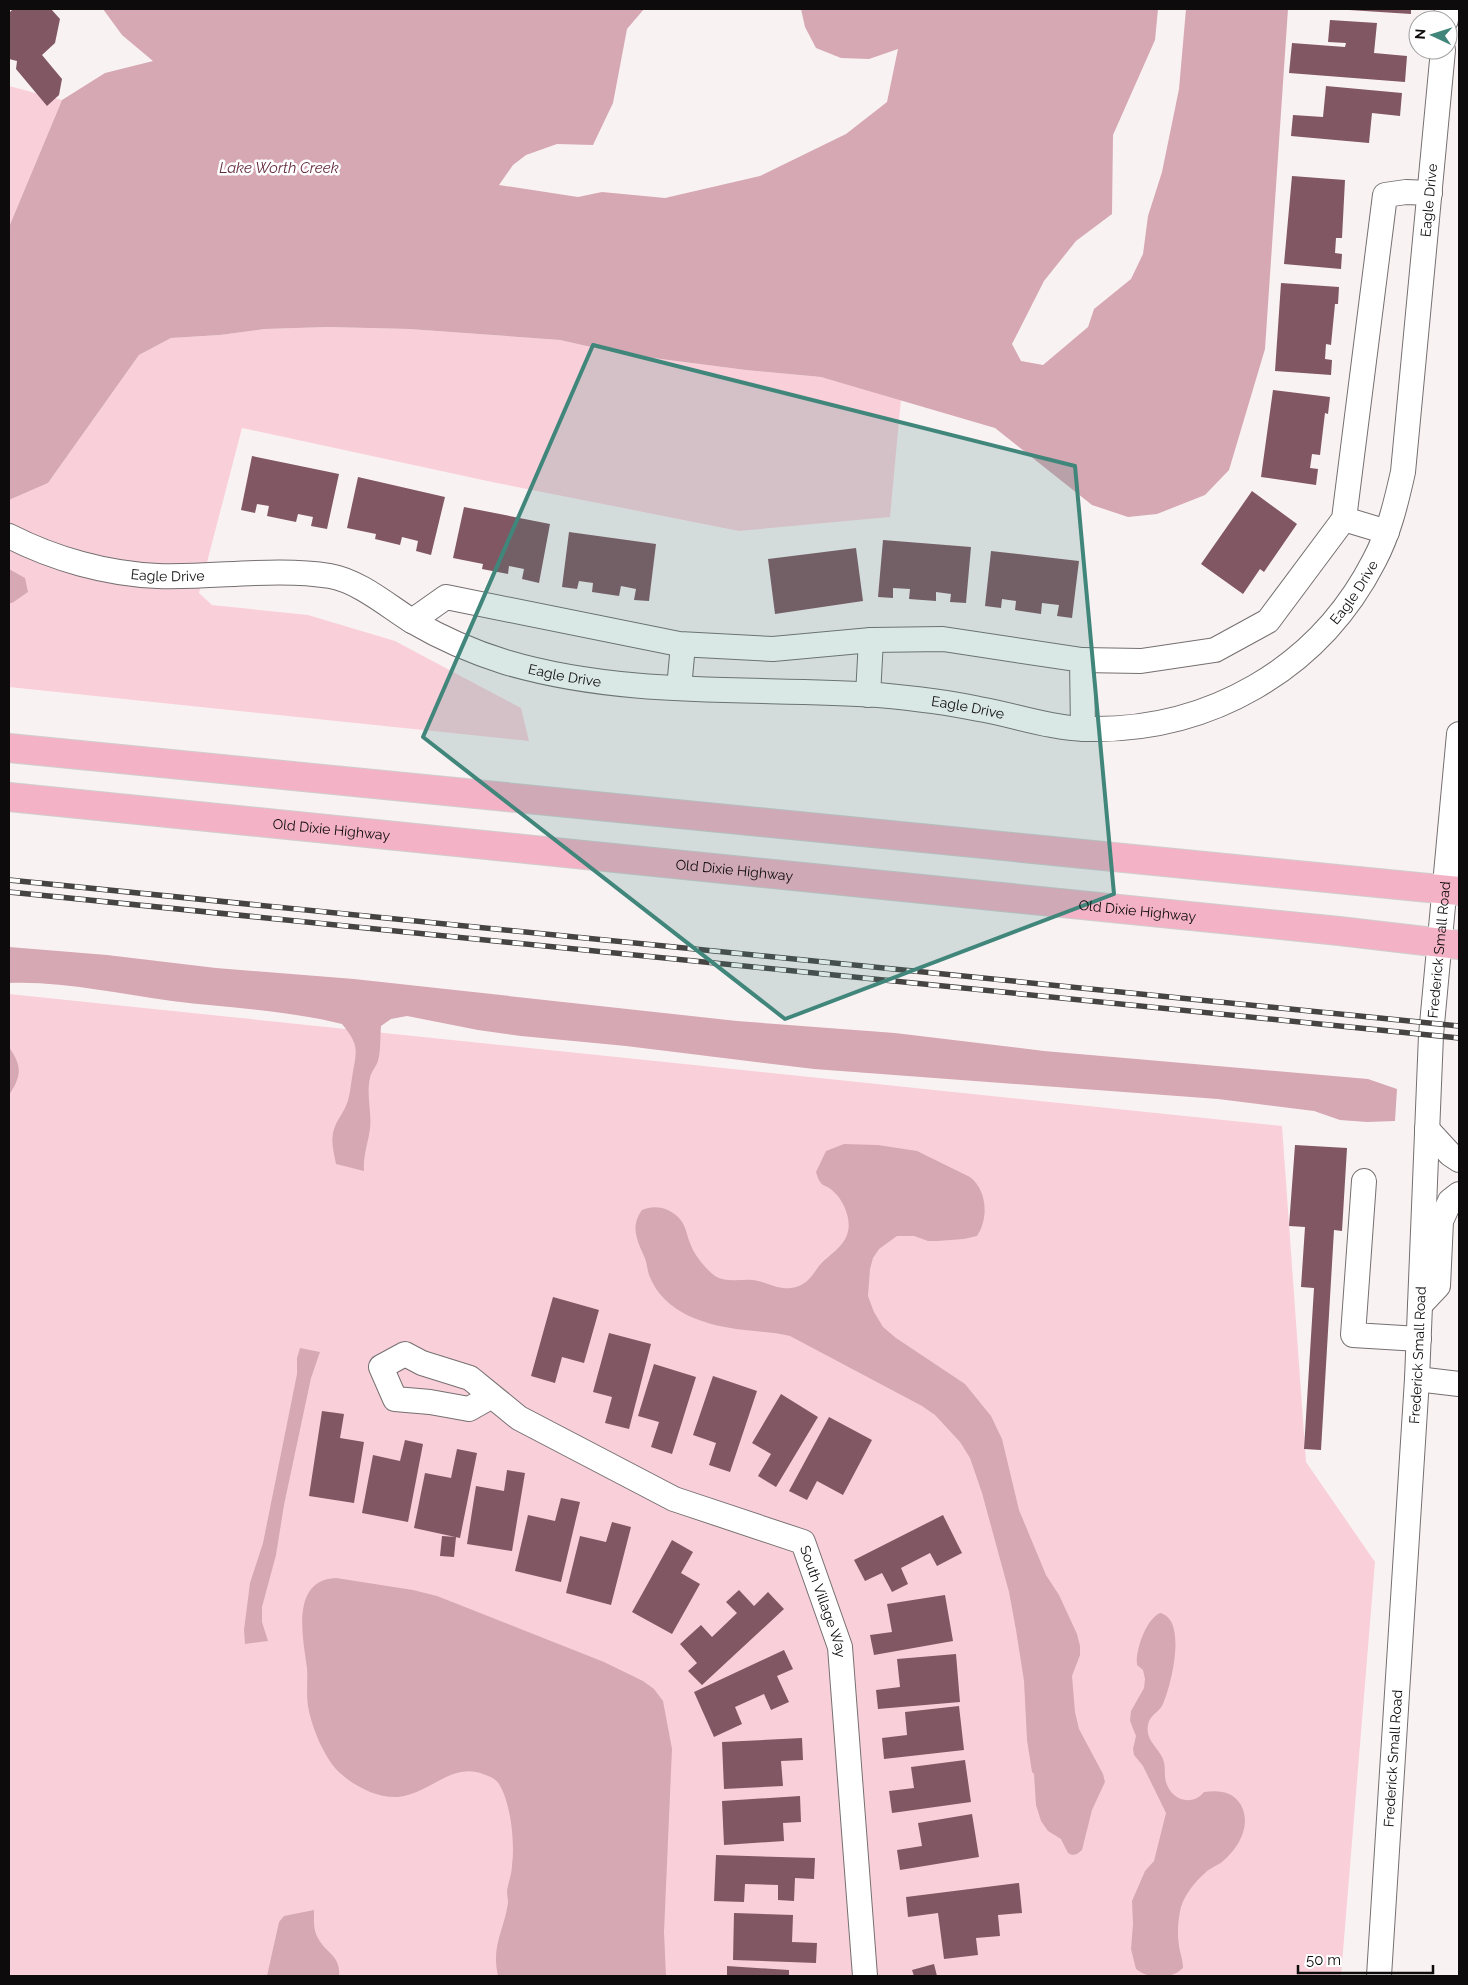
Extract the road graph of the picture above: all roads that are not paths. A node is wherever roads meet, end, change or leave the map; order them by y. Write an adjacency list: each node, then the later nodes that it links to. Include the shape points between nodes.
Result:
1 (1442, 60): 2 (street, Eagle Drive)
2 (1430, 193): 3 (street, via 1386,195); 4 (street, Eagle Drive, via 1403,472)
3 (1344, 519): 4 (street); 9 (street, via 1268,621 1215,650 1141,661)
4 (1387, 532): 12 (street, Eagle Drive, via 1374,562 1337,618 1289,665 1256,688 1216,707 1177,720 1124,728)
5 (9, 536): 6 (street, Eagle Drive, via 70,561 130,574 333,576 374,596)
6 (412, 621): 8 (street, via 446,597); 10 (street, Eagle Drive, via 469,649 535,670 606,683)
7 (871, 640): 8 (street, via 773,649); 9 (street, via 943,639); 11 (street)
8 (682, 645): 10 (street)
9 (1082, 660): 12 (street)
10 (679, 688): 11 (street, Eagle Drive)
11 (868, 695): 12 (street, Eagle Drive, via 978,708)
12 (1083, 729)
13 (1459, 734): 16 (street, Frederick Small Road)
14 (9, 748): 16 (main road)
15 (9, 797): 17 (main road, Old Dixie Highway)
16 (1452, 890): 17 (street, Frederick Small Road)
17 (1450, 944): 18 (street, Frederick Small Road, via 1431,1035)
18 (1427, 1129): 19 (street); 22 (street, Frederick Small Road)
19 (1459, 1160)
20 (1364, 1181): 23 (street, via 1353,1335)
21 (1459, 1194): 22 (street, via 1450,1201 1441,1221 1438,1286)
22 (1420, 1305): 23 (street, Frederick Small Road)
23 (1419, 1339): 24 (street, Frederick Small Road)
24 (1417, 1379): 25 (street); 28 (street, Frederick Small Road)
25 (1459, 1384)
26 (492, 1396): 27 (street, South Village Way, via 519,1418 674,1499 803,1542 840,1647)
27 (865, 1976)
28 (1380, 1976)

